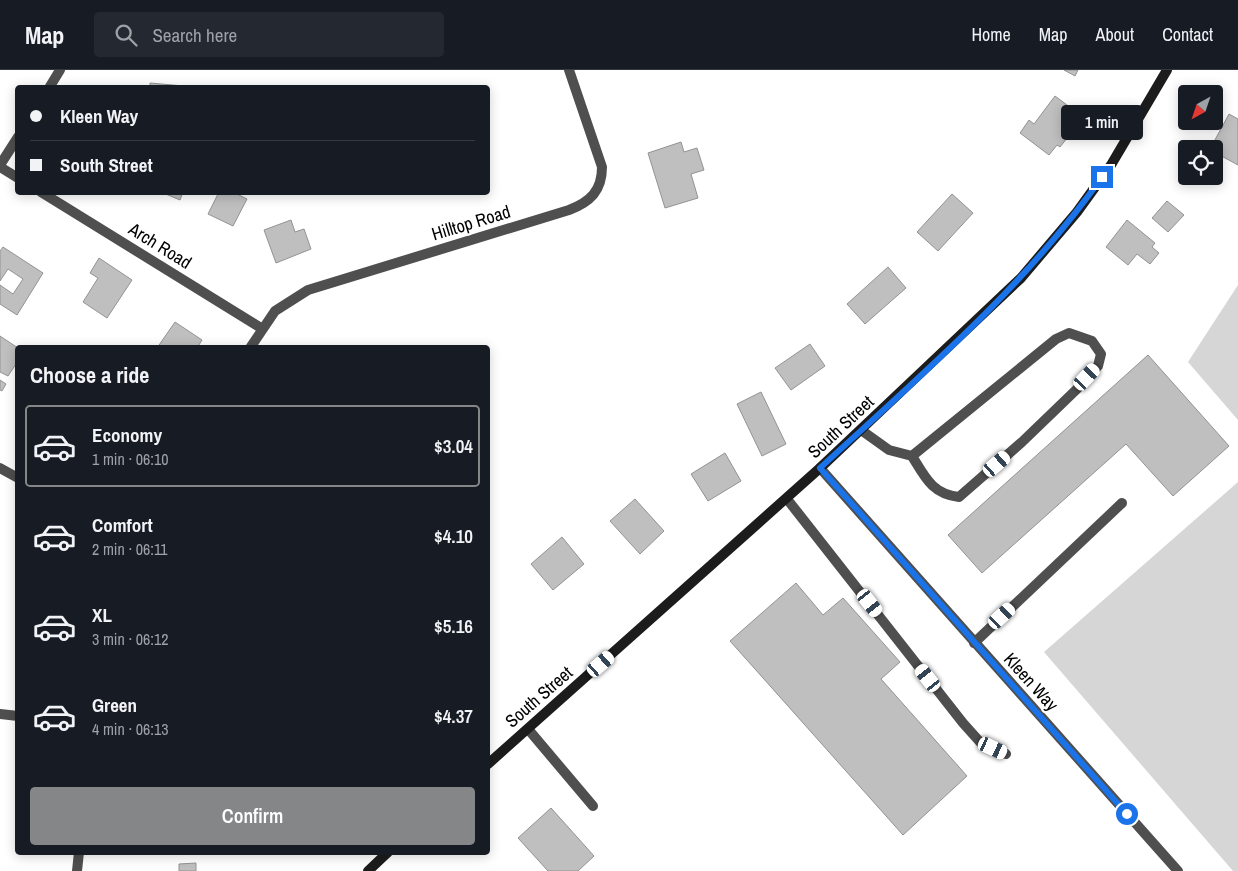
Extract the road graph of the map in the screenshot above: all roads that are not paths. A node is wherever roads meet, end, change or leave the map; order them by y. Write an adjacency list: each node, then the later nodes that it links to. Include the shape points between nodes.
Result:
1 (60, 70): 4 (street)
2 (569, 70): 9 (street, Hilltop Road, via 602,167 601,184 592,198 569,210 308,290 284,303)
3 (1167, 70): 11 (main road, South Street, via 1111,165 1060,234 987,312)
4 (51, 85)
5 (15, 142): 6 (street)
6 (0, 166): 7 (street)
7 (15, 176)
8 (47, 195): 9 (street, Arch Road)
9 (261, 328): 10 (street, Hilltop Road)
10 (252, 345)
11 (861, 430): 12 (street, via 889,450); 14 (main road, South Street)
12 (912, 456): 12 (street, via 1056,339 1069,333 1092,341 1101,354 1098,366 1077,388 959,497 949,496 929,484)
13 (0, 468): 15 (street)
14 (820, 468): 16 (main road, South Street); 18 (street, Kleen Way)
15 (15, 476)
16 (787, 499): 21 (main road, South Street); 22 (street, via 963,723 980,742)
17 (1122, 503): 18 (street)
18 (974, 643): 29 (street, Kleen Way)
19 (0, 714): 20 (street)
20 (15, 716)
21 (528, 729): 23 (main road, South Street); 24 (street)
22 (1006, 754)
23 (490, 762)
24 (593, 806)
25 (79, 855): 27 (street)
26 (385, 855): 28 (main road)
27 (78, 871)
28 (368, 871)
29 (1178, 871)

